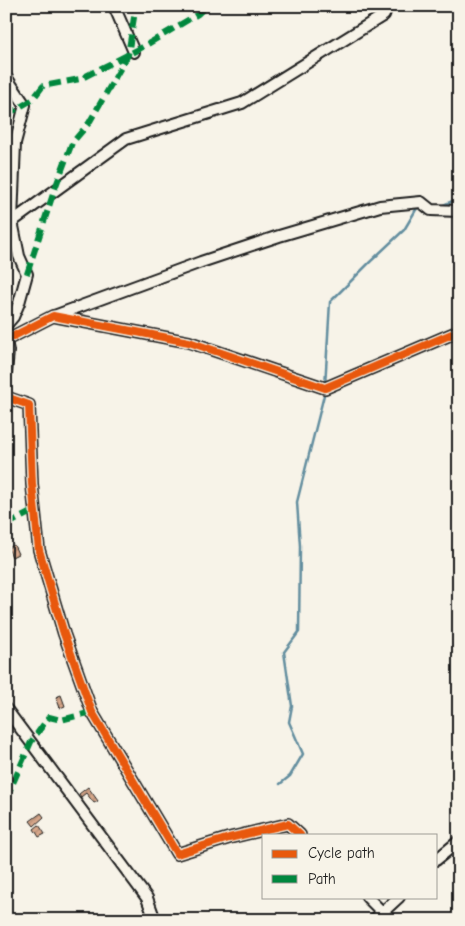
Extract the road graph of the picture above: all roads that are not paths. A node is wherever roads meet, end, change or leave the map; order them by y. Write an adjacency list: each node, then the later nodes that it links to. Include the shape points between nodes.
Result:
1 (114, 6): 3 (street)
2 (388, 6): 6 (street, via 384,15 242,103 126,140)
3 (134, 52)
4 (6, 77): 6 (street, via 25,104 15,143)
5 (459, 212): 7 (street, via 431,210 421,202 380,206 201,262)
6 (9, 223): 8 (street, via 26,274 19,303)
7 (53, 316): 9 (street, via 189,342 325,388); 10 (street)
8 (6, 325)
9 (459, 331)
10 (6, 341): 11 (street)
11 (6, 374)
12 (6, 397): 14 (street, via 29,404 39,550 92,712 177,854 288,824)
13 (6, 709): 20 (street, via 147,898)
14 (299, 834)
15 (459, 841): 16 (street)
16 (438, 858)
17 (368, 898): 19 (street)
18 (398, 898): 19 (street)
19 (387, 916): 21 (street)
20 (155, 920)
21 (374, 920)

